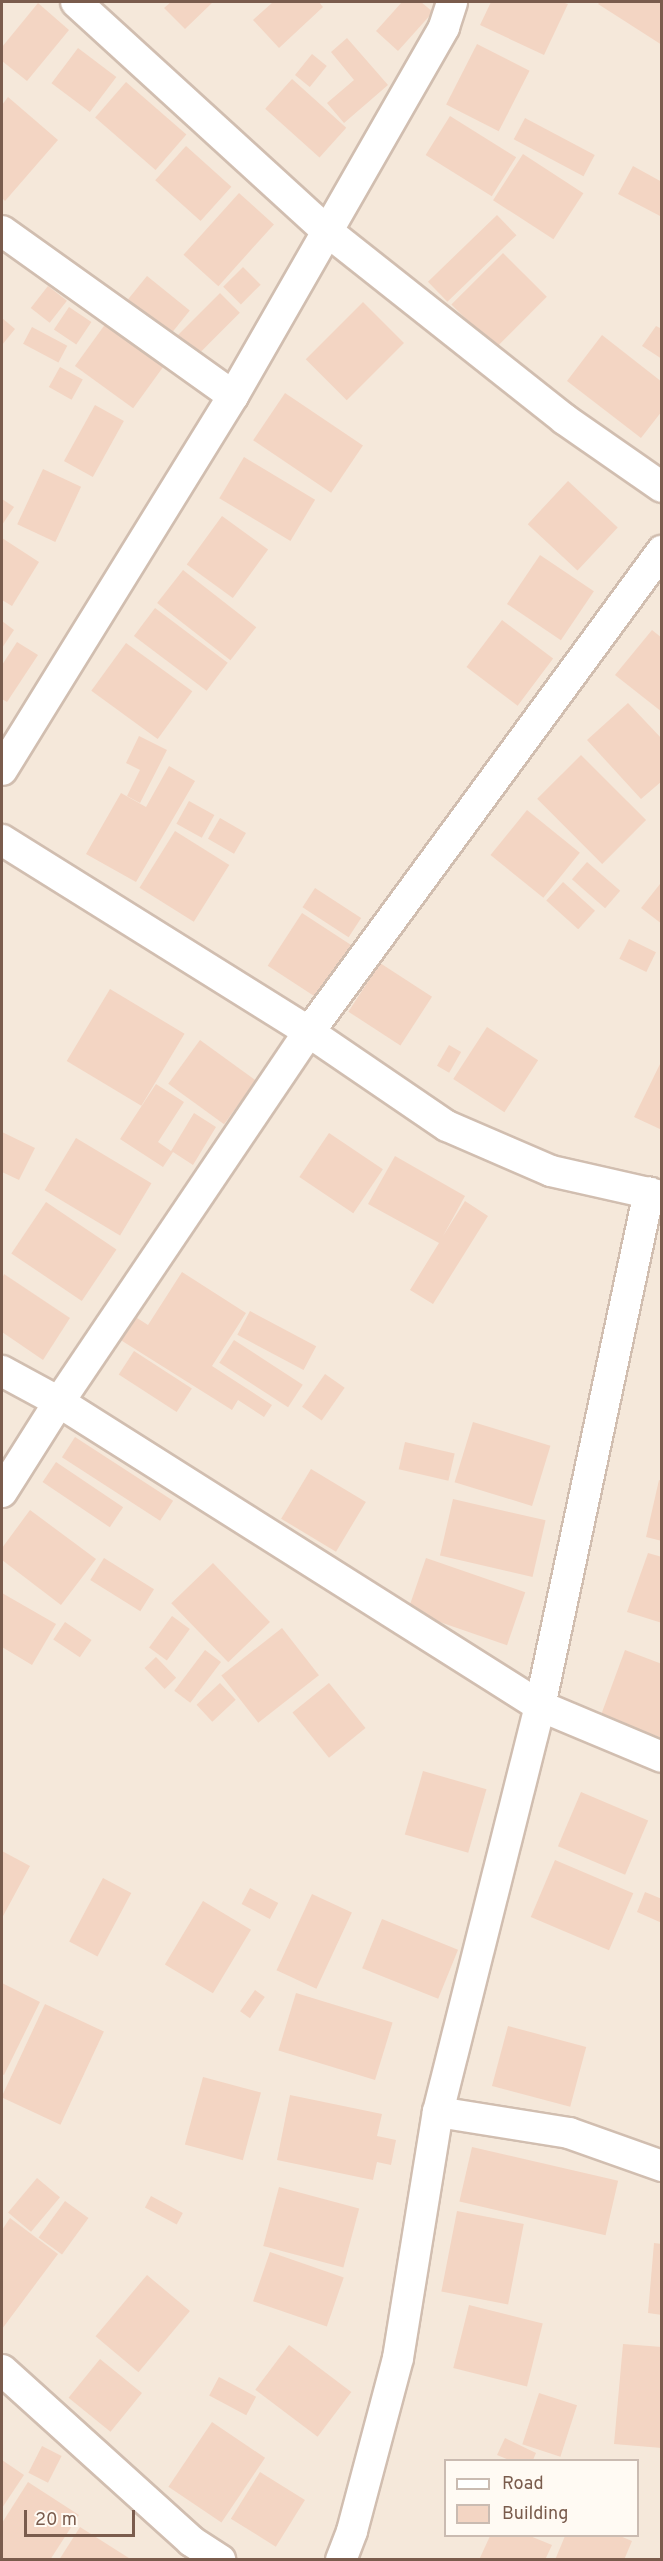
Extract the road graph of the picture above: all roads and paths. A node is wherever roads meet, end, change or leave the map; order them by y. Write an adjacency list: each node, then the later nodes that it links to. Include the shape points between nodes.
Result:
1 (76, 2): 4 (street)
2 (452, 2): 4 (street, via 444,27)
3 (2, 231): 5 (street)
4 (327, 231): 5 (street); 6 (street, via 564,419)
5 (233, 396): 8 (street)
6 (662, 487)
7 (662, 550): 10 (street)
8 (2, 770)
9 (2, 840): 10 (street)
10 (309, 1032): 11 (street, via 447,1126 551,1171); 13 (street)
11 (655, 1194): 15 (street)
12 (2, 1371): 13 (street)
13 (59, 1402): 14 (street); 15 (street)
14 (2, 1492)
15 (540, 1706): 16 (street); 17 (street)
16 (662, 1757)
17 (438, 2112): 18 (street, via 569,2133); 21 (street, via 398,2358 352,2531)
18 (662, 2166)
19 (2, 2370): 20 (street, via 191,2541)
20 (220, 2559)
21 (340, 2559)

